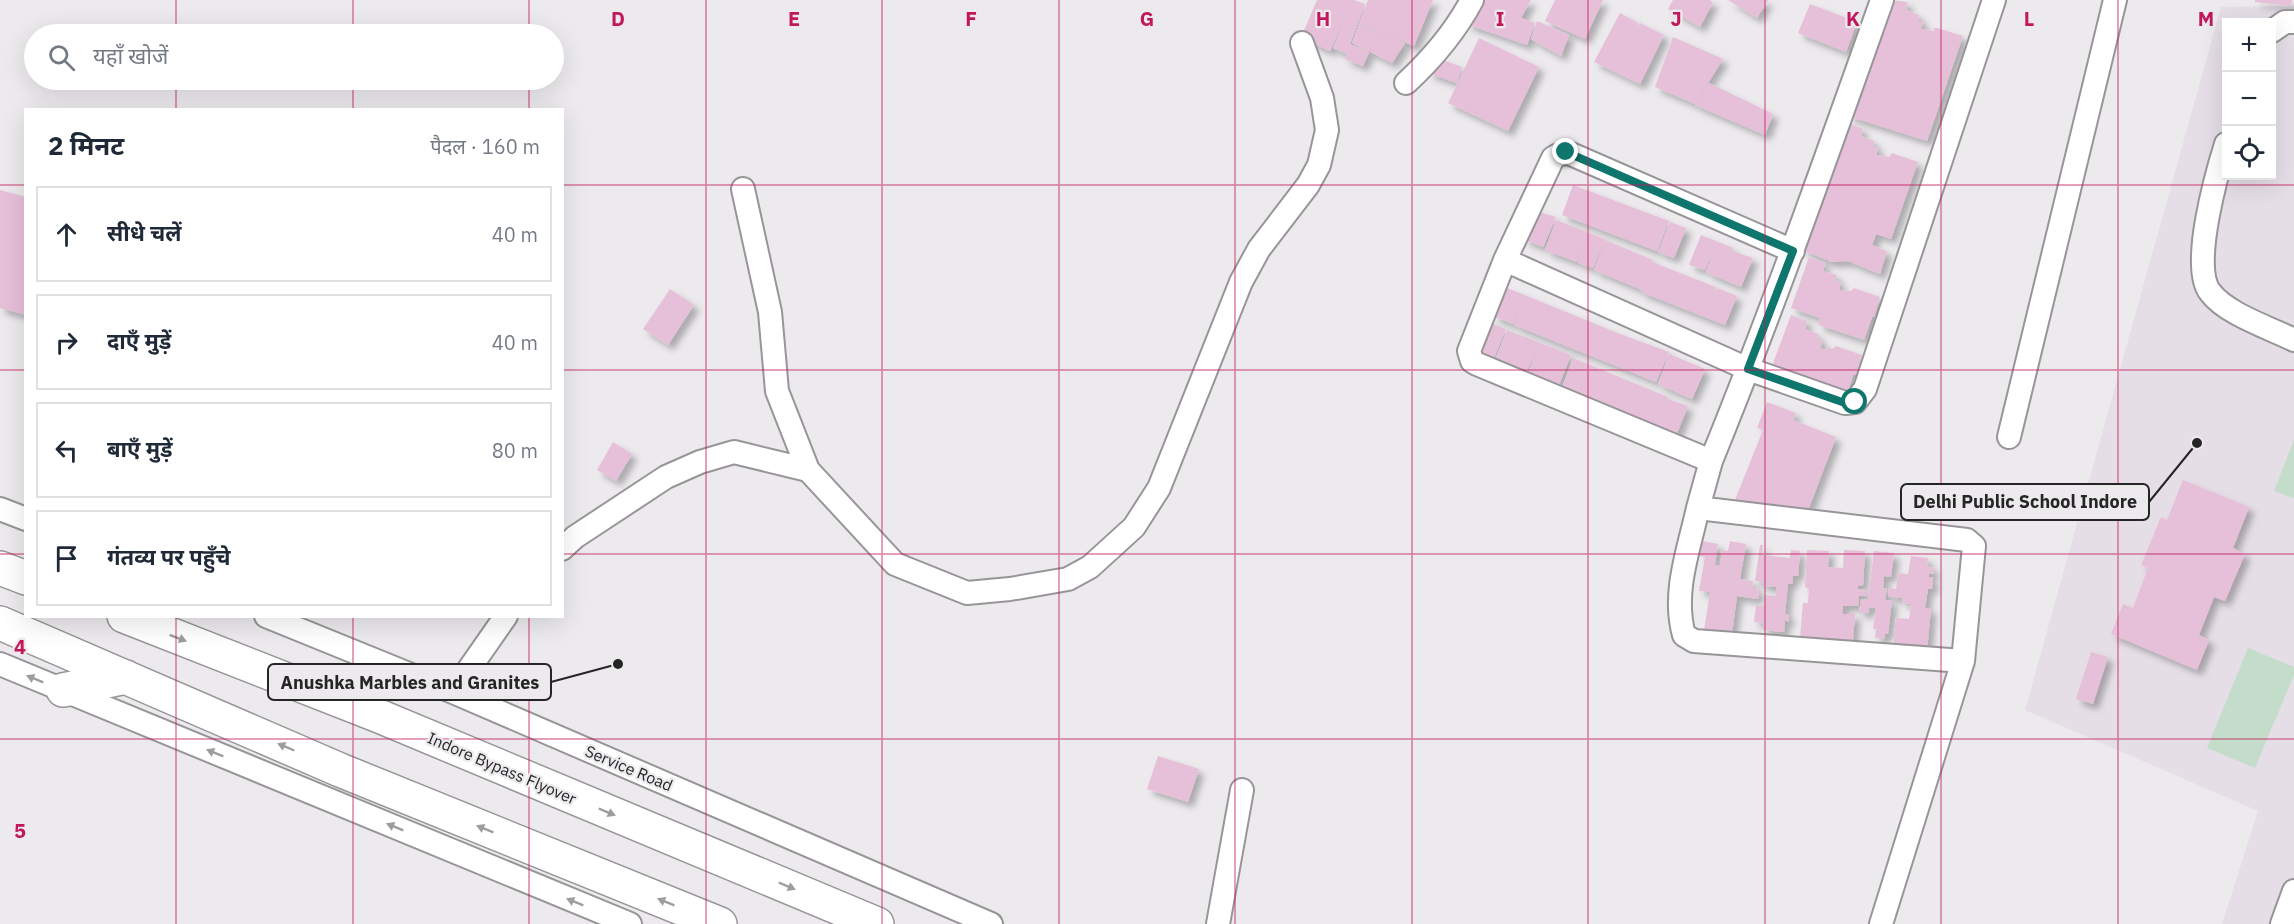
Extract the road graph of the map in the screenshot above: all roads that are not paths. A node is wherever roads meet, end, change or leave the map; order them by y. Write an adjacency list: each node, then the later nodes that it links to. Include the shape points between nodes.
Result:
1 (1472, 0): 8 (street, via 1459,26)
2 (1881, 0): 11 (street)
3 (1994, 0): 14 (street, via 1861,397 1845,403)
4 (2115, 0): 15 (street)
5 (2294, 22): 6 (street)
6 (2276, 28)
7 (1302, 43): 17 (street, via 1322,98 1327,130 1319,165 1259,249 1241,282 1159,488 1134,527 1090,567 1068,579 967,593 895,564)
8 (1406, 83)
9 (2222, 158): 13 (street, via 2202,250 2209,292 2228,308)
10 (743, 189): 17 (street, via 770,312 777,392)
11 (1793, 251): 12 (street, via 1566,152 1553,158); 14 (street)
12 (1505, 260): 14 (street); 16 (street, via 1469,351 1472,361)
13 (2294, 339)
14 (1748, 369): 16 (street)
15 (2009, 437)
16 (1711, 461): 18 (street)
17 (808, 470): 21 (street, via 734,452 700,462 666,477)
18 (1698, 508): 28 (street, via 1967,540 1976,551); 28 (street, via 1679,594 1684,635 1694,641)
19 (0, 509): 20 (street)
20 (24, 518)
21 (564, 547)
22 (0, 568): 23 (highway)
23 (24, 577)
24 (129, 618): 37 (highway, Indore Bypass Flyover, one-way to 37, via 379,717)
25 (271, 618): 32 (street, Service Road)
26 (505, 618): 32 (street)
27 (0, 623): 30 (highway)
28 (1963, 661): 40 (street)
29 (0, 664): 31 (street, one-way to 29)
30 (126, 677): 31 (highway); 36 (highway, one-way to 30, via 340,770)
31 (63, 690): 35 (street, one-way to 31)
32 (453, 692): 38 (street, Service Road)
33 (1242, 790): 39 (street)
34 (2294, 891): 41 (street)
35 (630, 924)
36 (720, 924)
37 (877, 924)
38 (991, 924)
39 (1218, 924)
40 (1881, 924)
41 (2282, 924)

